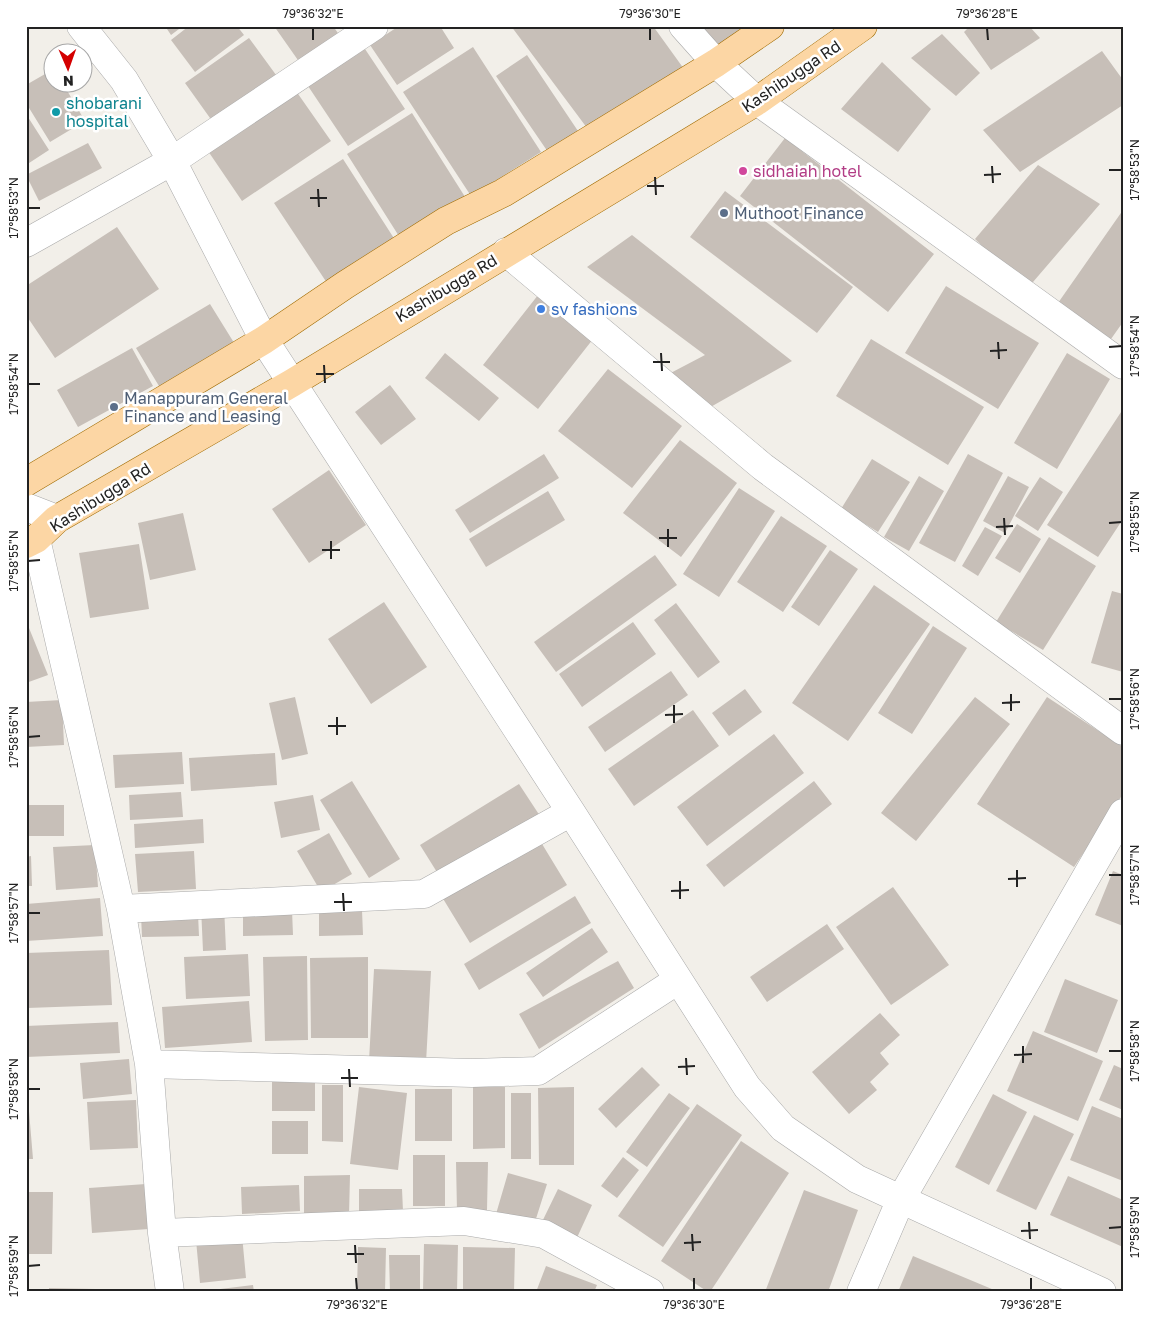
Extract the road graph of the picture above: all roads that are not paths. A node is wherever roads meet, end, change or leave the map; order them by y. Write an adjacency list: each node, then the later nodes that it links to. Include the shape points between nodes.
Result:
1 (81, 26): 8 (street, via 124,80)
2 (683, 26): 6 (street)
3 (770, 26): 6 (main road)
4 (863, 26): 7 (main road, Kashibugga Rd)
5 (359, 30): 8 (street)
6 (716, 63): 7 (street); 11 (main road, via 503,193 446,221)
7 (757, 101): 10 (main road, Kashibugga Rd); 12 (street)
8 (172, 160): 9 (street); 11 (street)
9 (26, 242)
10 (506, 252): 13 (main road, Kashibugga Rd); 18 (street, via 763,467)
11 (264, 340): 13 (street); 14 (main road)
12 (1123, 365)
13 (292, 383): 16 (main road, Kashibugga Rd); 19 (street)
14 (26, 482)
15 (26, 506): 16 (street)
16 (57, 519): 17 (main road, Kashibugga Rd)
17 (31, 542): 21 (street)
18 (1123, 732)
19 (571, 812): 21 (street, via 424,894); 22 (street)
20 (1123, 813): 24 (street)
21 (121, 909): 23 (street)
22 (678, 980): 23 (street, via 538,1071 472,1073); 24 (street, via 747,1087 783,1128 857,1179)
23 (149, 1064): 25 (street)
24 (901, 1198): 28 (street); 29 (street)
25 (162, 1232): 26 (street); 27 (street, via 464,1221 544,1234)
26 (170, 1292)
27 (650, 1292)
28 (861, 1292)
29 (1102, 1292)

